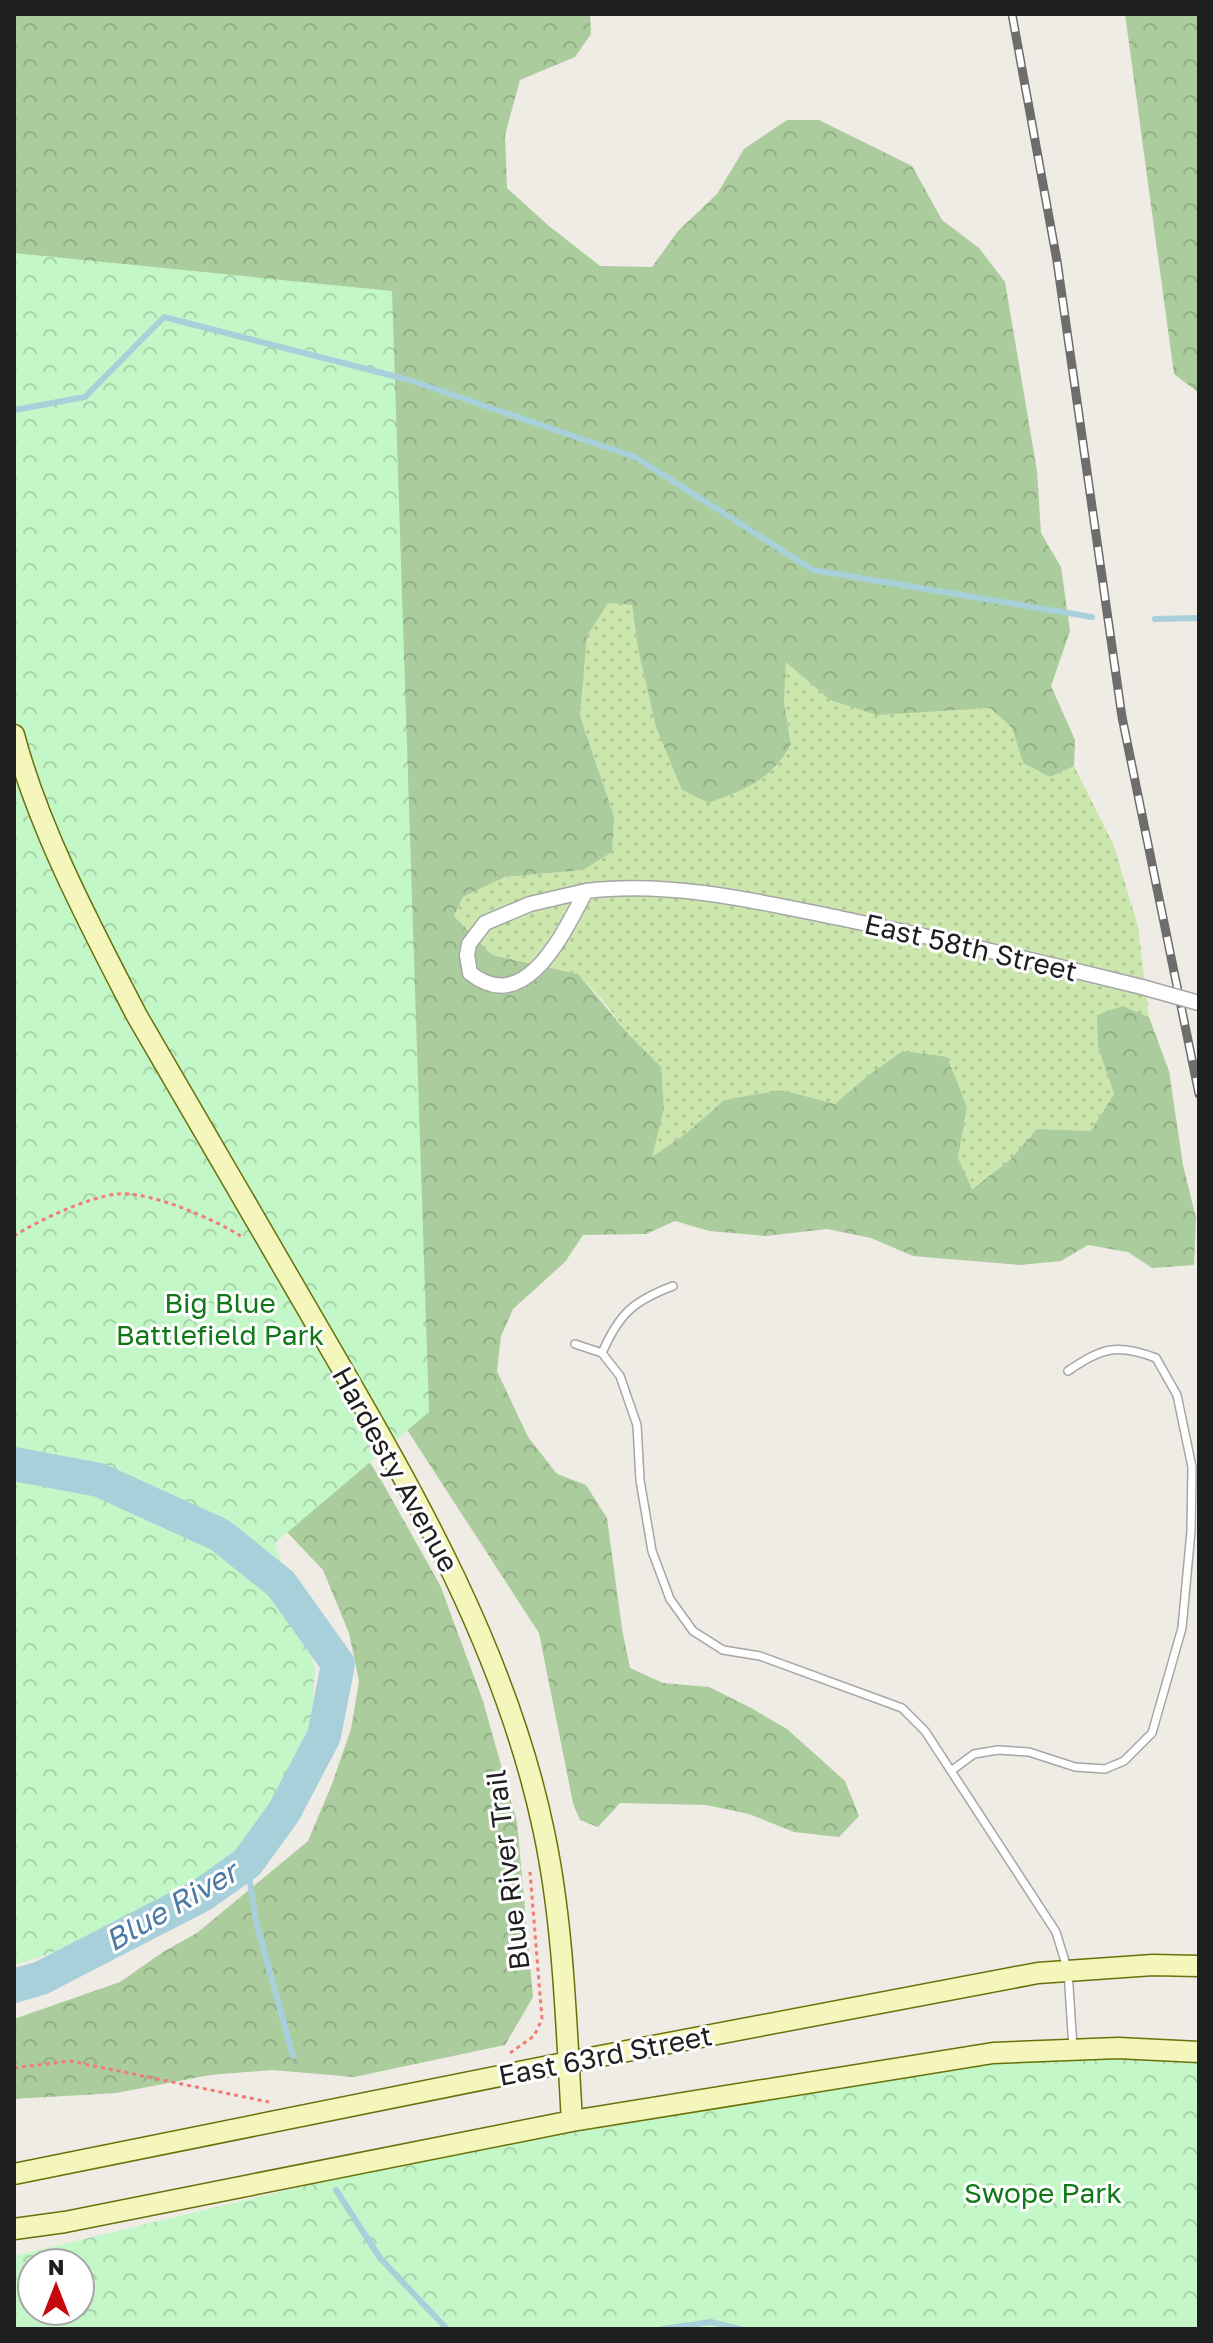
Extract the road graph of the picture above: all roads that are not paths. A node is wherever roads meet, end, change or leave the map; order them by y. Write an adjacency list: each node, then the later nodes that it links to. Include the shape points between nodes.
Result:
1 (14, 735): 13 (main road, Hardesty Avenue, via 58,854 115,974 401,1470 481,1635 517,1733 544,1831 561,1941)
2 (586, 891): 2 (street, East 58th Street, via 538,969 513,983 491,984 470,973 469,944 485,923 530,904); 3 (street, East 58th Street, bridge, via 668,888 740,900 975,946)
3 (1199, 1003)
4 (673, 1286): 6 (lane, via 646,1296 615,1324)
5 (575, 1344): 6 (lane)
6 (602, 1353): 8 (lane, via 620,1376 637,1425 652,1551 670,1599 693,1631 723,1650 760,1656 902,1708 925,1731)
7 (1068, 1371): 8 (lane, via 1095,1353 1129,1348 1156,1358 1177,1395 1192,1467 1191,1531 1182,1628 1152,1733 1124,1761 1105,1769 998,1750 974,1754)
8 (951, 1771): 10 (lane, via 1056,1932)
9 (1199, 1966): 10 (main road, East 63rd Street)
10 (1068, 1971): 11 (lane); 13 (main road, East 63rd Street)
11 (1073, 2049): 12 (main road); 14 (main road, via 993,2053)
12 (1199, 2052)
13 (569, 2062): 14 (main road, Hardesty Avenue); 15 (main road, East 63rd Street)
14 (572, 2121): 16 (main road)
15 (14, 2174)
16 (14, 2229)

